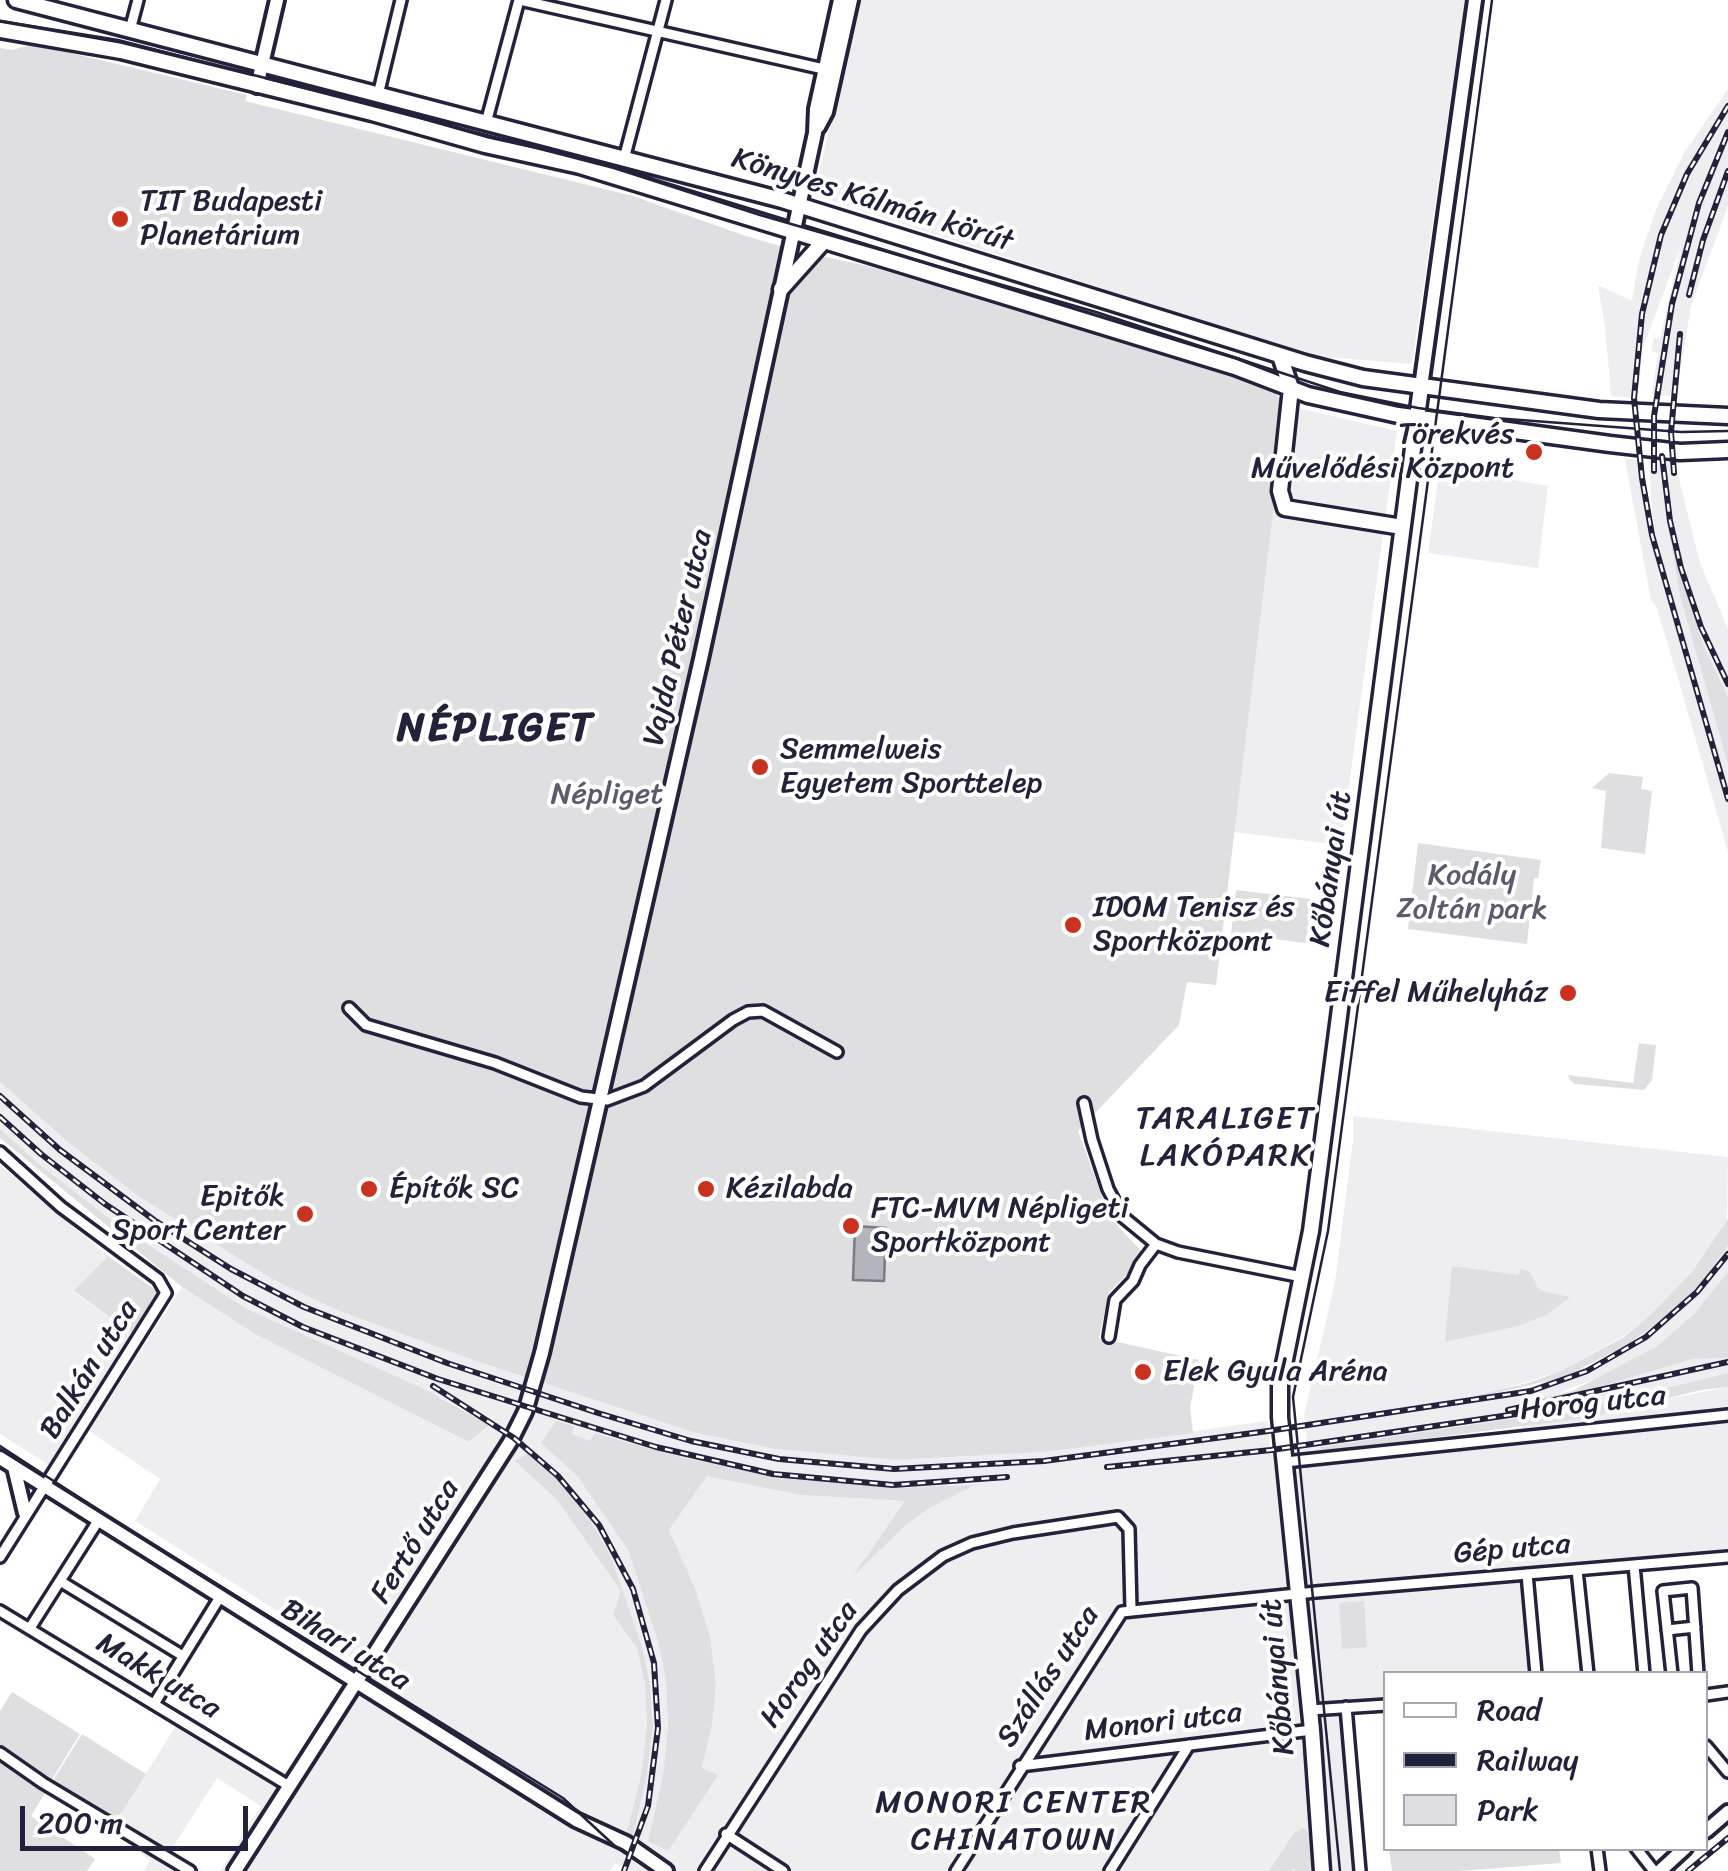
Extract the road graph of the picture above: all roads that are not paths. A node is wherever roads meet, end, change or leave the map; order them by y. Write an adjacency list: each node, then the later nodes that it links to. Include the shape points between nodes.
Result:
1 (16, 0): 11 (main road, Könyves Kálmán körút)
2 (138, 0): 11 (street)
3 (277, 0): 13 (street)
4 (401, 0): 16 (street)
5 (520, 0): 12 (street); 17 (street)
6 (666, 0): 12 (street)
7 (840, 0): 14 (street, Vajda Péter utca)
8 (852, 0): 14 (street, Vajda Péter utca)
9 (1475, 0): 25 (street, Kőbányai út)
10 (0, 30): 15 (main road, Könyves Kálmán körút, via 122,51)
11 (130, 30): 13 (main road, Könyves Kálmán körút)
12 (657, 32): 14 (street); 18 (street)
13 (261, 65): 15 (street); 16 (main road, Könyves Kálmán körút)
14 (830, 71): 19 (street, Vajda Péter utca, via 826,112)
15 (257, 86): 20 (main road, Könyves Kálmán körút, via 580,166)
16 (378, 95): 17 (main road, Könyves Kálmán körút)
17 (486, 123): 18 (main road, Könyves Kálmán körút)
18 (624, 159): 19 (main road, Könyves Kálmán körút)
19 (798, 205): 20 (street, Vajda Péter utca); 23 (main road, Könyves Kálmán körút)
20 (792, 232): 21 (main road, Könyves Kálmán körút); 22 (street, Vajda Péter utca)
21 (824, 241): 22 (main road); 24 (main road, Könyves Kálmán körút)
22 (781, 289): 32 (street, Vajda Péter utca)
23 (1280, 356): 24 (main road); 25 (main road, Könyves Kálmán körút)
24 (1291, 388): 27 (main road, Könyves Kálmán körút); 29 (main road, via 1280,491 1285,508)
25 (1421, 388): 26 (main road, Könyves Kálmán körút); 27 (main road, Kőbányai út)
26 (1723, 417)
27 (1416, 418): 28 (main road, Könyves Kálmán körút, via 1700,453); 29 (main road, Kőbányai út)
28 (1728, 450)
29 (1402, 528): 36 (main road, Kőbányai út)
30 (349, 1008): 32 (street, via 366,1025)
31 (837, 1052): 32 (street, via 763,1010 748,1012 636,1091)
32 (600, 1099): 39 (street, Vajda Péter utca, via 535,1381)
33 (1084, 1103): 35 (street, via 1108,1189 1123,1218)
34 (0, 1152): 43 (street, Balkán utca, via 166,1292)
35 (1156, 1244): 36 (street); 37 (street, via 1116,1300)
36 (1302, 1277): 41 (main road, Kőbányai út, via 1280,1384)
37 (1109, 1336)
38 (1728, 1416): 41 (street, Horog utca)
39 (510, 1442): 65 (street, Fertő utca)
40 (0, 1458): 42 (street, Bihari utca)
41 (1285, 1462): 52 (main road, Kőbányai út)
42 (14, 1468): 43 (street, Bihari utca); 44 (street)
43 (44, 1487): 44 (street, Balkán utca); 45 (street, Bihari utca)
44 (25, 1514): 46 (street, Balkán utca)
45 (98, 1521): 51 (street); 53 (street, Bihari utca)
46 (0, 1557)
47 (1728, 1557): 48 (street, Gép utca)
48 (1634, 1565): 49 (street, Gép utca); 62 (street)
49 (1577, 1570): 50 (street, Gép utca); 61 (street)
50 (1527, 1574): 52 (street, Gép utca); 60 (street)
51 (60, 1581): 57 (street); 59 (street)
52 (1299, 1593): 54 (street, Szállás utca); 69 (main road, Kőbányai út)
53 (220, 1597): 59 (street); 65 (street, Bihari utca)
54 (1131, 1609): 74 (street, Szállás utca, via 1122,1612); 79 (street, Horog utca, via 1128,1530 1118,1516 972,1543 943,1556 861,1630)
55 (0, 1611): 57 (street, Makk utca)
56 (1694, 1626): 58 (street); 58 (street, via 1692,1588 1663,1591); 64 (street)
57 (30, 1628): 66 (street, Makk utca)
58 (1667, 1630): 63 (street)
59 (183, 1656): 66 (street)
60 (1536, 1671)
61 (1588, 1671)
62 (1644, 1671)
63 (1672, 1671)
64 (1698, 1671)
65 (356, 1684): 76 (street, Fertő utca); 85 (street, Bihari utca)
66 (154, 1704): 76 (street, Makk utca)
67 (1383, 1705): 68 (street)
68 (1346, 1706): 69 (street); 90 (street)
69 (1310, 1710): 70 (main road, Kőbányai út)
70 (1312, 1730): 71 (street, Monori utca); 82 (main road, Kőbányai út)
71 (1189, 1745): 74 (street, Monori utca); 89 (street)
72 (1708, 1748): 75 (street)
73 (0, 1752): 83 (street)
74 (1020, 1766): 88 (street, Szállás utca)
75 (1728, 1772)
76 (290, 1786): 84 (street, Fertő utca)
77 (1728, 1812): 78 (street)
78 (1708, 1829)
79 (726, 1834): 86 (street, Horog utca); 87 (street)
80 (1639, 1851): 91 (street)
81 (1681, 1851): 91 (street)
82 (1322, 1869)
83 (190, 1871)
84 (235, 1871)
85 (666, 1871)
86 (705, 1871)
87 (784, 1871)
88 (956, 1871)
89 (1110, 1871)
90 (1360, 1871)
91 (1657, 1871)

